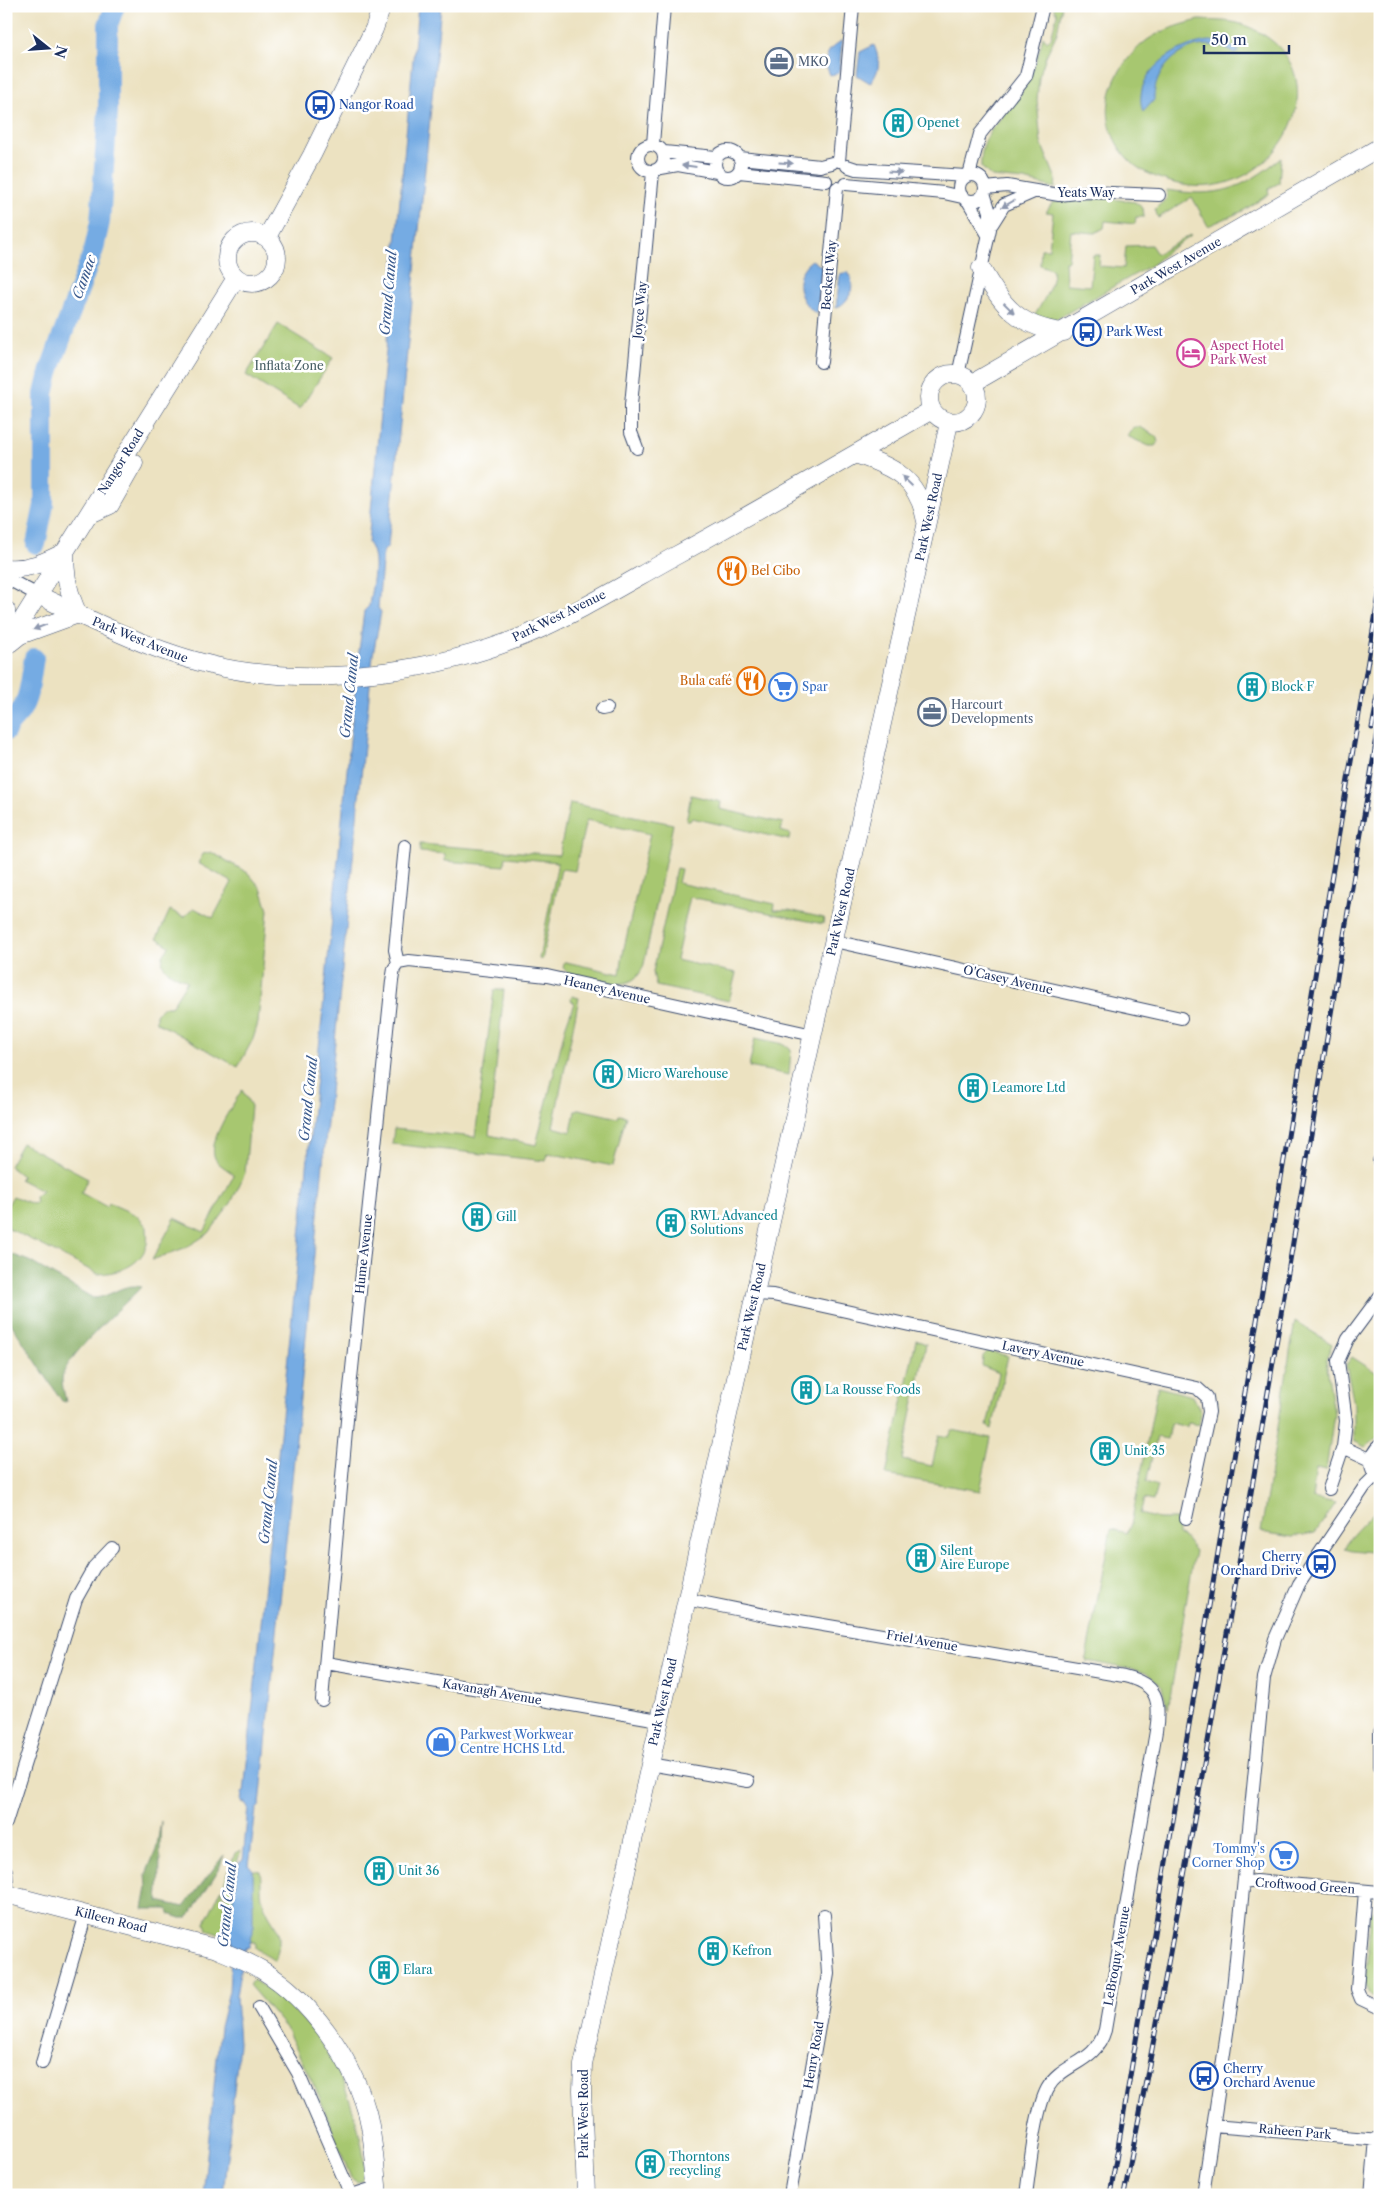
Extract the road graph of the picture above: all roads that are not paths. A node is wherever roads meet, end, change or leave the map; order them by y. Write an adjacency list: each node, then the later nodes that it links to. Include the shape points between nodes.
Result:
1 (382, 6): 20 (street, via 374,29 312,155)
2 (664, 6): 6 (street)
3 (853, 6): 9 (street)
4 (1043, 6): 13 (street, via 1026,76 980,134)
5 (1380, 147): 23 (street, Park West Avenue)
6 (658, 148): 7 (street); 10 (street, via 665,160); 10 (street, via 644,147 638,158 644,169)
7 (716, 157): 8 (street, via 729,151); 11 (street)
8 (740, 158): 9 (street, one-way to 9, via 820,166); 12 (street)
9 (839, 163): 13 (street, one-way to 13, via 856,169); 14 (street, via 851,173); 14 (street, via 824,173)
10 (657, 170): 11 (street, one-way to 10, via 678,165); 28 (street, Joyce Way, via 631,413 631,432)
11 (716, 172): 12 (street, via 728,178)
12 (739, 172): 14 (street)
13 (968, 175): 15 (street, via 980,178); 18 (street, via 958,186)
14 (836, 184): 18 (street, via 944,193); 24 (street, Beckett Way)
15 (984, 190): 16 (street, Yeats Way, via 1007,186); 18 (street, via 979,199); 19 (street, via 990,212)
16 (1036, 191): 17 (street, Yeats Way, via 1058,195 1087,192); 19 (street, one-way to 19, via 1001,207)
17 (1159, 195)
18 (965, 199): 19 (street)
19 (989, 232): 21 (street)
20 (267, 237): 22 (street, via 251,232 242,234 229,246 227,263); 22 (street, via 276,250 273,272 267,278 252,283)
21 (981, 268): 23 (street, one-way to 23, via 991,287 1017,316 1044,330); 25 (street)
22 (236, 278): 31 (street, Nangor Road, via 142,429 139,454 110,505 88,515)
23 (1064, 332): 25 (street, Park West Avenue)
24 (821, 362)
25 (965, 379): 26 (street, via 950,374 936,381 929,395); 27 (street, via 976,391 976,407 965,420)
26 (932, 410): 27 (street, via 936,416); 29 (street, Park West Avenue)
27 (949, 422): 30 (street, Park West Road)
28 (637, 448)
29 (855, 454): 30 (street, one-way to 29, via 916,490 906,479 889,466); 36 (street, Park West Avenue, via 571,614 526,635 449,660 394,670 326,676 246,672 192,660 122,635)
30 (927, 524): 39 (street, Park West Road)
31 (65, 552): 32 (street, via 42,564); 34 (street); 36 (street, via 65,577 69,596)
32 (6, 568)
33 (6, 578): 34 (street)
34 (38, 595): 36 (street, Park West Avenue); 37 (street)
35 (6, 610): 37 (street)
36 (78, 614): 37 (street, one-way to 37, via 20,635)
37 (6, 646)
38 (405, 846): 40 (street, Hume Avenue, via 395,950)
39 (834, 941): 41 (street, O'Casey Avenue); 42 (street, Park West Road)
40 (398, 963): 42 (street, Heaney Avenue, via 416,961 519,972); 53 (street, Hume Avenue, via 392,980 349,1398)
41 (1181, 1018)
42 (813, 1034): 43 (street, Park West Road)
43 (755, 1294): 50 (street, Lavery Avenue, via 773,1295 1199,1390 1207,1397 1208,1412); 52 (street, Park West Road)
44 (1380, 1296): 46 (street, via 1348,1340 1338,1361 1346,1421)
45 (1380, 1445): 47 (street)
46 (1343, 1447): 47 (street); 49 (street)
47 (1371, 1460): 48 (street)
48 (1377, 1478): 63 (street, via 1365,1486 1308,1568 1275,1638 1261,1694)
49 (1329, 1488)
50 (1186, 1518)
51 (112, 1548): 61 (street, via 90,1572 76,1599)
52 (686, 1599): 54 (street, Friel Avenue, via 779,1618 1124,1676 1140,1680); 56 (street, Park West Road)
53 (326, 1663): 55 (street, Hume Avenue); 56 (street, Kavanagh Avenue)
54 (1154, 1692): 78 (street, LeBroquy Avenue, via 1159,1714 1105,2030 1095,2051 1056,2077 1048,2088 1041,2104)
55 (322, 1700)
56 (659, 1720): 58 (street, Park West Road)
57 (1380, 1732): 59 (street)
58 (650, 1764): 60 (street); 76 (street, Park West Road, via 583,2064)
59 (1380, 1766)
60 (748, 1780)
61 (6, 1823)
62 (6, 1871): 66 (street, Killeen Road)
63 (1245, 1883): 64 (street, Croftwood Green, via 1256,1881); 72 (street)
64 (1365, 1891): 65 (street, Croftwood Green); 70 (street, Croftwood Green, via 1357,1989 1361,1999)
65 (1380, 1892)
66 (7, 1894): 67 (street, Killeen Road)
67 (86, 1914): 71 (street); 74 (street, Killeen Road, via 214,1948 243,1959 291,1992 334,2042 354,2077 371,2129)
68 (824, 1915): 77 (street, Henry Road, via 828,1974)
69 (259, 2007): 75 (street, via 298,2072)
70 (1380, 2008)
71 (42, 2064)
72 (1213, 2126): 73 (street, Raheen Park); 79 (street)
73 (1378, 2140): 80 (street, Raheen Park)
74 (377, 2191): 75 (street)
75 (351, 2195)
76 (586, 2195)
77 (790, 2195)
78 (1026, 2195)
79 (1203, 2195)
80 (1371, 2195)

